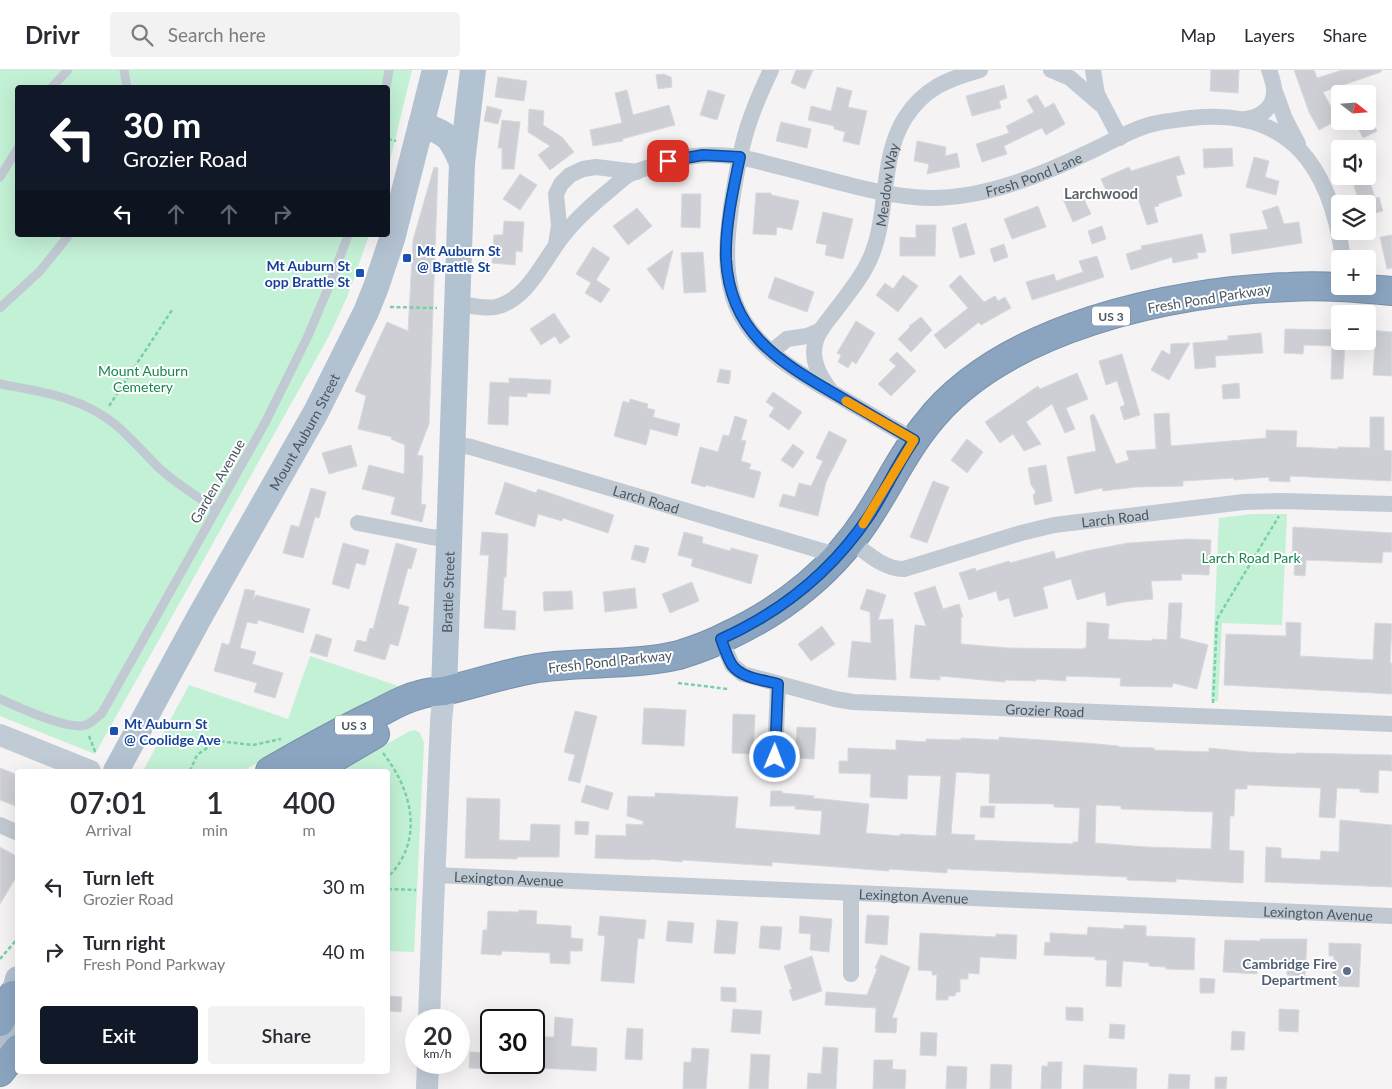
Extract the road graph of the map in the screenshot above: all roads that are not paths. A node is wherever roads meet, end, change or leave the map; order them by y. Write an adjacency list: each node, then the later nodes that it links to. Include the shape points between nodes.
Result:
1 (68, 70): 11 (lane)
2 (124, 70): 12 (lane)
3 (389, 70): 13 (lane)
4 (435, 70): 17 (main road, Mount Auburn Street)
5 (473, 70): 22 (main road, Brattle Street)
6 (772, 70): 21 (street, via 749,121)
7 (980, 70): 25 (street, Meadow Way, via 945,81 910,111 895,140)
8 (1093, 70): 15 (street, via 1097,94)
9 (1269, 70): 14 (street)
10 (1060, 71): 15 (street)
11 (54, 85)
12 (126, 85)
13 (386, 85)
14 (1274, 89): 16 (street, via 1268,108 1262,114); 20 (street)
15 (1104, 107): 18 (street)
16 (1245, 118): 18 (street, Fresh Pond Lane, via 1180,119 1149,125); 20 (street, Fresh Pond Lane, via 1275,131)
17 (421, 125): 22 (main road, Brattle Street, via 448,137); 53 (main road, Mount Auburn Street, via 387,255 353,339 316,412 200,616)
18 (1120, 138): 25 (street, Fresh Pond Lane, via 1051,170 980,192 928,198)
19 (15, 153): 24 (lane)
20 (1304, 155): 29 (street, Fresh Pond Lane, via 1322,183 1335,215)
21 (740, 157): 23 (street, Fresh Pond Lane, via 689,156); 25 (street, Fresh Pond Lane); 36 (street, via 726,260 733,298 756,336)
22 (462, 163): 33 (main road, Brattle Street)
23 (637, 172): 28 (street, Fresh Pond Lane, via 628,175 592,205); 28 (street, Fresh Pond Lane, via 596,167 570,175 556,194 559,226)
24 (0, 177)
25 (885, 192): 35 (street, Meadow Way, via 871,257)
26 (66, 237): 34 (lane, via 40,271)
27 (347, 237): 42 (lane, Garden Avenue, via 308,336 265,423)
28 (556, 246): 33 (street, Fresh Pond Lane, via 523,291 509,300 494,307)
29 (1341, 250)
30 (1331, 287): 39 (highway, Fresh Pond Parkway / US 3, via 1220,293 1128,311 1082,325 1019,351 977,376 945,402)
31 (1376, 290): 32 (highway, Fresh Pond Parkway / US 3)
32 (1392, 291)
33 (449, 306): 40 (main road, Brattle Street)
34 (0, 308)
35 (821, 330): 36 (street, via 787,339); 38 (street, Meadow Way, via 815,343 815,360)
36 (771, 352): 38 (street, via 793,370)
37 (0, 384): 42 (lane, via 55,396 102,415 159,468)
38 (833, 393): 39 (street)
39 (914, 440): 45 (highway, Fresh Pond Parkway / US 3, via 870,515)
40 (453, 444): 44 (main road, Brattle Street); 45 (street, Larch Road)
41 (1392, 504): 45 (street, Larch Road, via 1244,502 1054,525 904,569 884,565)
42 (216, 509): 49 (lane, Garden Avenue, via 102,713 95,720 85,725 56,722)
43 (358, 523): 44 (street)
44 (449, 539): 48 (main road, Brattle Street)
45 (845, 548): 46 (highway, Fresh Pond Parkway / US 3, via 789,601)
46 (721, 639): 47 (street, Grozier Road, via 732,665 739,671); 48 (highway, Fresh Pond Parkway / US 3, via 671,656 540,668)
47 (778, 684): 50 (street, Grozier Road, via 853,702); 52 (street)
48 (444, 691): 54 (highway, Fresh Pond Parkway / US 3, via 403,701); 55 (highway, Fresh Pond Parkway / US 3, via 414,714); 58 (main road, Brattle Street)
49 (0, 699)
50 (1392, 724)
51 (0, 735): 53 (main road)
52 (775, 757)
53 (101, 767)
54 (273, 769)
55 (315, 769)
56 (0, 825): 57 (street)
57 (15, 832)
58 (427, 883): 59 (street, Lexington Avenue); 63 (main road, Brattle Street)
59 (851, 894): 60 (street, Lexington Avenue); 61 (street)
60 (1392, 916)
61 (851, 974)
62 (12, 993): 64 (highway); 65 (main road)
63 (429, 1009)
64 (0, 1022)
65 (0, 1049)
66 (15, 1053): 67 (highway)
67 (0, 1072)
68 (428, 1074): 69 (main road)
69 (427, 1089)

